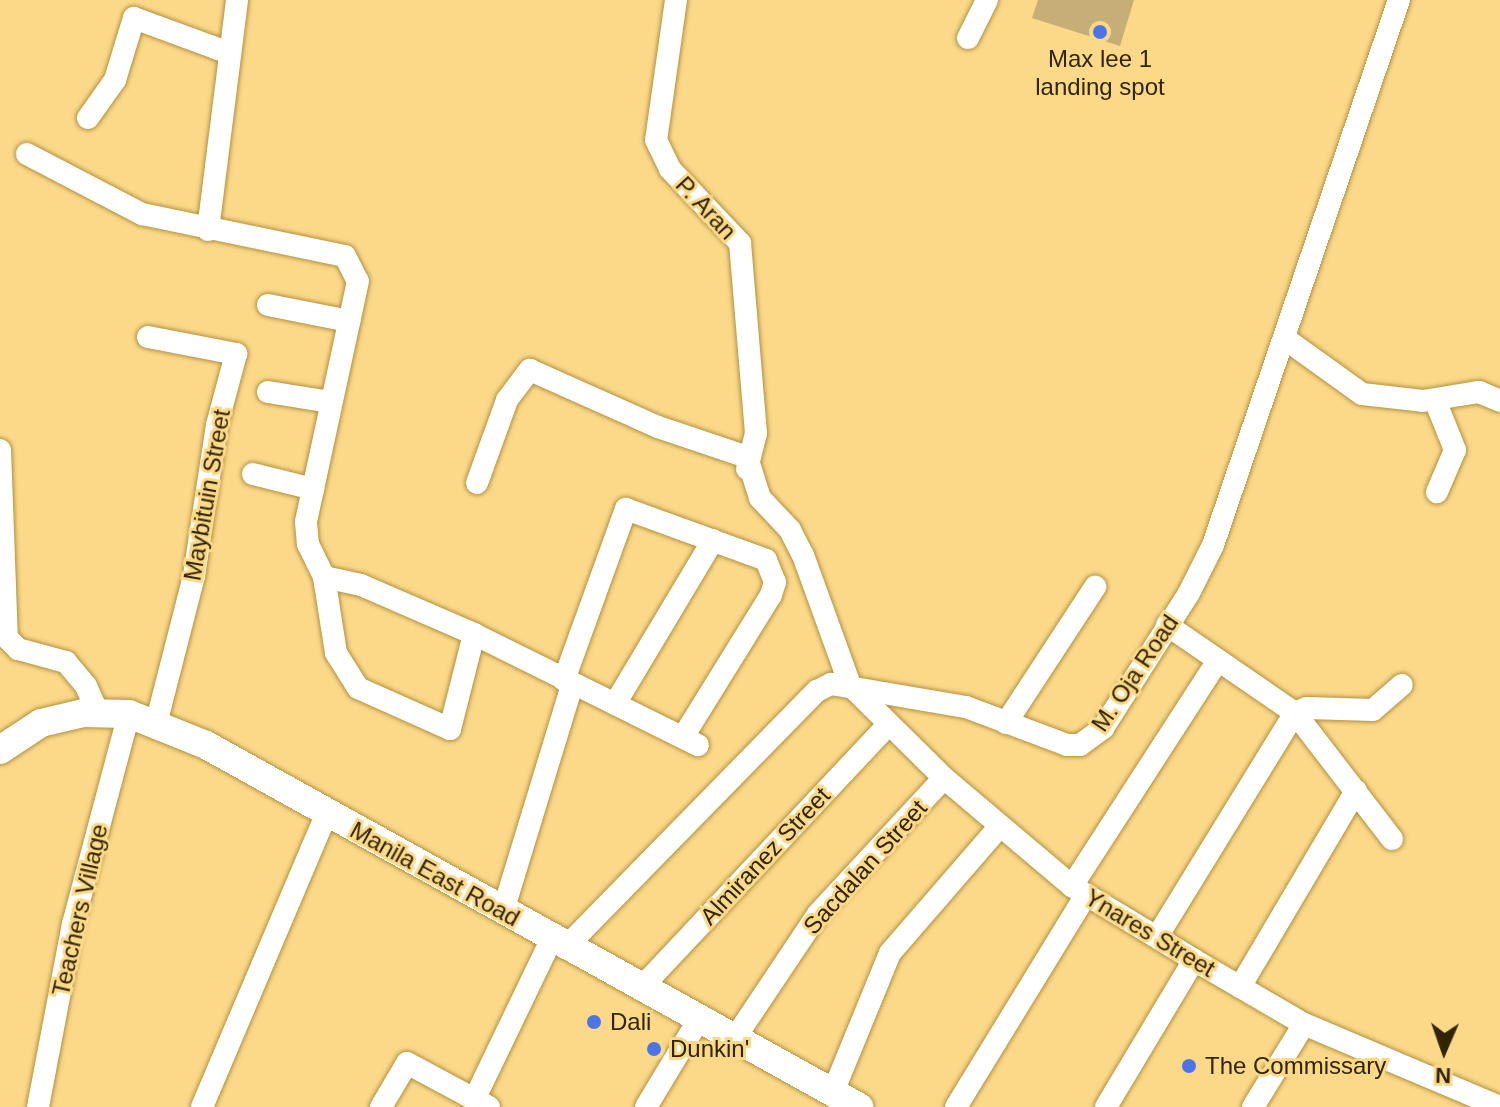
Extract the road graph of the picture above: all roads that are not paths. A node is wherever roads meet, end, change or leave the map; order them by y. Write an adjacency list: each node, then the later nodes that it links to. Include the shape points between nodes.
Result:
1 (237, 0): 6 (street)
2 (676, 0): 19 (street, P. Aran, via 656,140 670,169 740,243 756,433)
3 (987, 0): 5 (street)
4 (1399, 0): 13 (street, M. Oja Road)
5 (968, 38)
6 (229, 53): 7 (street, via 134,18 115,80); 9 (street)
7 (88, 118)
8 (27, 154): 9 (street, via 142,214)
9 (208, 230): 11 (street, via 345,256 358,281)
10 (268, 305): 11 (street)
11 (349, 321): 17 (street)
12 (148, 337): 38 (street, Maybituin Street, via 236,354 217,425 187,604)
13 (1284, 338): 15 (street, via 1362,394); 27 (street, M. Oja Road, via 1213,545)
14 (268, 392): 17 (street)
15 (1435, 400): 16 (street, via 1467,392); 23 (street, via 1455,450)
16 (1500, 401)
17 (331, 402): 22 (street)
18 (0, 450): 34 (street, via 7,638 18,649 66,662 86,686)
19 (747, 463): 21 (street, via 530,370 507,400); 31 (street, via 760,498 790,530 803,555)
20 (253, 474): 22 (street)
21 (477, 483)
22 (313, 489): 25 (street, via 308,544)
23 (1437, 492)
24 (713, 540): 30 (street, via 626,509); 33 (street); 33 (street, via 766,560 775,582 691,741)
25 (324, 577): 28 (street, via 361,585); 28 (street, via 330,626 345,672 358,688 450,729)
26 (1095, 587): 37 (street)
27 (1167, 625): 29 (street); 37 (street, M. Oja Road, via 1103,728 1080,745 1048,741)
28 (474, 634): 30 (street)
29 (1218, 660): 35 (street); 46 (street)
30 (568, 682): 33 (street); 47 (street)
31 (850, 685): 37 (street, M. Oja Road, via 966,707); 39 (street, Ynares Street); 49 (street, M. Oja Road, via 831,684 817,691)
32 (1402, 685): 35 (street, via 1373,710 1307,708)
33 (615, 704)
34 (98, 713): 36 (main road, Manila East Road); 40 (main road, Manila East Road, via 41,723)
35 (1295, 713): 42 (street); 48 (street)
36 (129, 714): 38 (main road, Manila East Road); 58 (street, Teachers Village, via 73,924)
37 (1006, 723)
38 (156, 724): 43 (main road, Manila East Road, via 206,745)
39 (889, 724): 41 (street, Ynares Street); 52 (street, Almiranez Street)
40 (0, 750)
41 (944, 778): 44 (street, Ynares Street); 55 (street, Sacdalan Street, via 818,914)
42 (1356, 791): 45 (street); 51 (street)
43 (327, 813): 47 (main road, Manila East Road); 59 (street)
44 (1000, 826): 46 (street, Ynares Street); 56 (street, via 890,953)
45 (1392, 839)
46 (1079, 890): 48 (street, Ynares Street); 62 (street)
47 (503, 911): 49 (main road, Manila East Road)
48 (1157, 937): 50 (street, Ynares Street)
49 (558, 944): 52 (main road, Manila East Road); 57 (street, M. Oja Road)
50 (1194, 960): 51 (street, Ynares Street); 63 (street)
51 (1240, 987): 54 (street, Ynares Street)
52 (641, 988): 53 (main road, Manila East Road)
53 (699, 1019): 55 (main road, Manila East Road); 61 (street)
54 (1304, 1024): 64 (street); 65 (street, Ynares Street)
55 (735, 1038): 56 (main road, Manila East Road)
56 (842, 1100)
57 (481, 1103): 60 (street, via 407,1063)
58 (38, 1107)
59 (202, 1107)
60 (381, 1107)
61 (646, 1107)
62 (956, 1107)
63 (1106, 1107)
64 (1253, 1107)
65 (1500, 1107)

